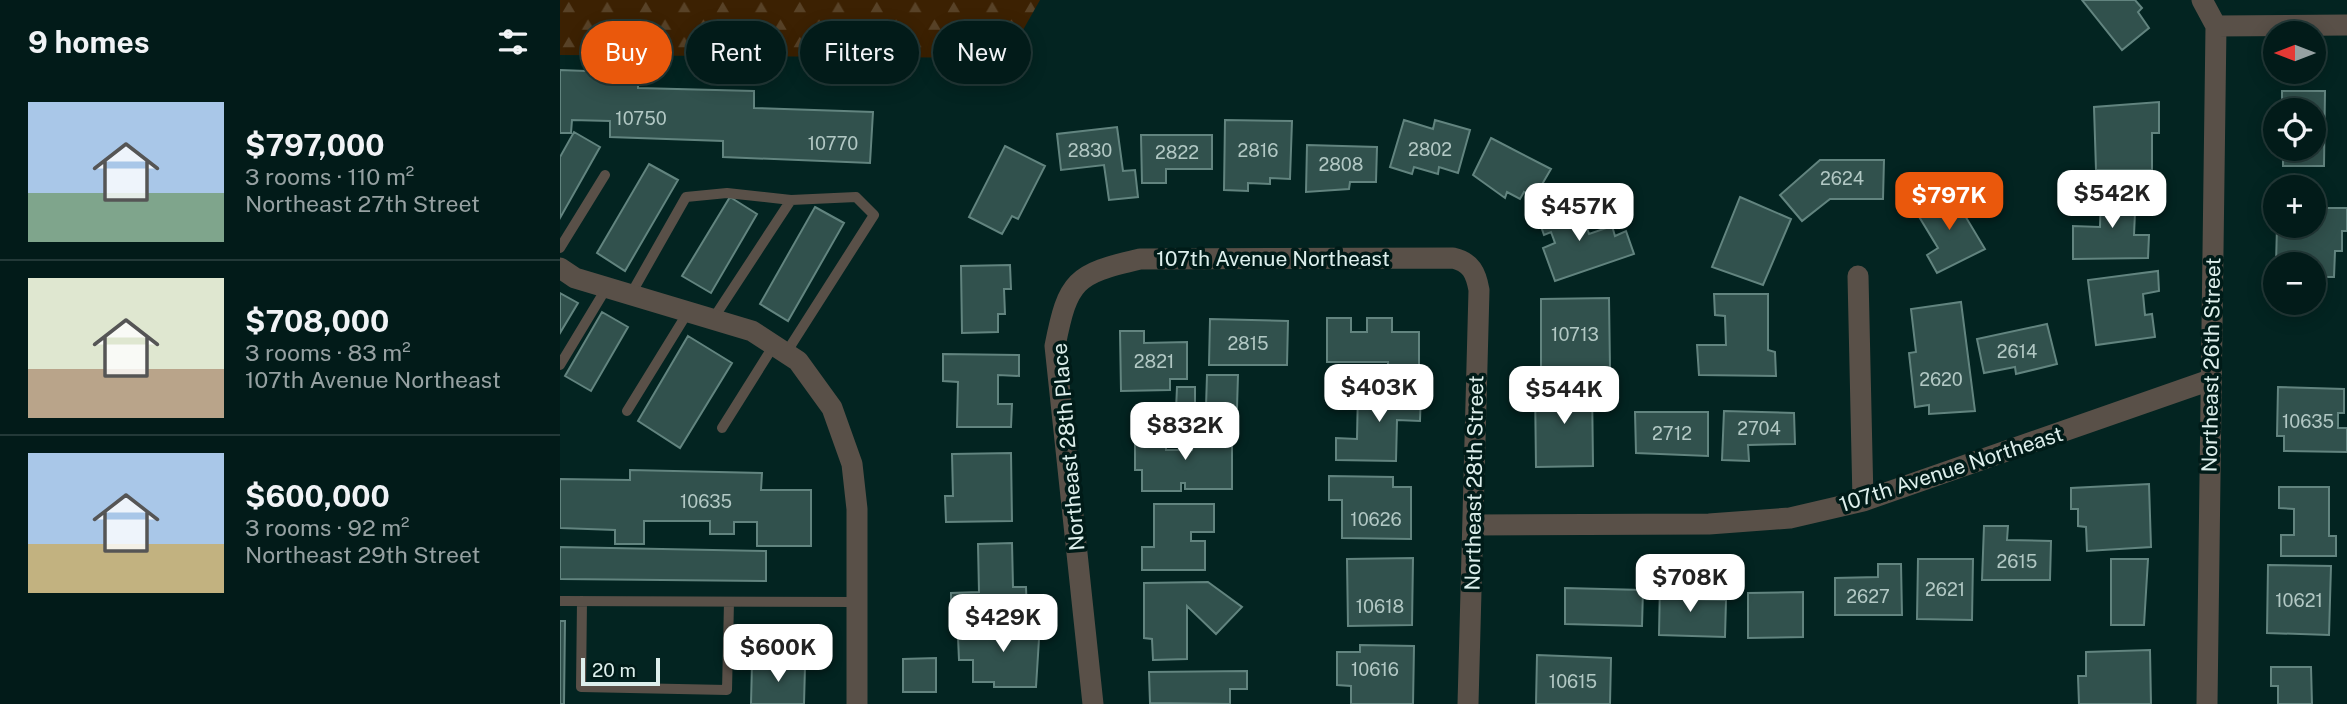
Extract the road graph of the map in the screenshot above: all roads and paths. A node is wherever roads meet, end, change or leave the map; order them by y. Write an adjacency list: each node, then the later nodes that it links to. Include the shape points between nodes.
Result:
1 (2202, 0): 3 (street)
2 (2347, 25): 3 (street)
3 (2216, 26): 17 (street, Northeast 26th Street)
4 (605, 175): 6 (lane)
5 (791, 200): 12 (lane, via 727,193 685,197); 14 (lane); 15 (lane, via 856,197 874,215)
6 (560, 248)
7 (1468, 265): 10 (street, 107th Avenue Northeast, via 1453,258 1140,259 1104,267); 21 (street, Northeast 28th Street, via 1476,274 1479,290)
8 (560, 268): 11 (street, via 575,278)
9 (1858, 276): 20 (street)
10 (1079, 279): 27 (street, Northeast 28th Place, via 1063,306 1055,346)
11 (607, 287): 12 (street); 16 (lane)
12 (631, 294): 13 (street)
13 (688, 312): 14 (street); 18 (lane)
14 (713, 319): 15 (street, via 752,331)
15 (780, 349): 19 (lane); 24 (street, via 798,361 832,408 852,464)
16 (560, 365)
17 (2210, 380): 20 (street, 107th Avenue Northeast); 29 (street, Northeast 26th Street)
18 (627, 411)
19 (722, 428)
20 (1863, 501): 21 (street, 107th Avenue Northeast, via 1790,518 1709,524)
21 (1474, 525): 28 (street, Northeast 28th Street)
22 (560, 601): 23 (lane)
23 (582, 601): 25 (lane); 25 (lane, via 581,687 727,690)
24 (858, 602): 25 (lane); 26 (street)
25 (729, 603)
26 (857, 704)
27 (1093, 704)
28 (1468, 704)
29 (2207, 704)

